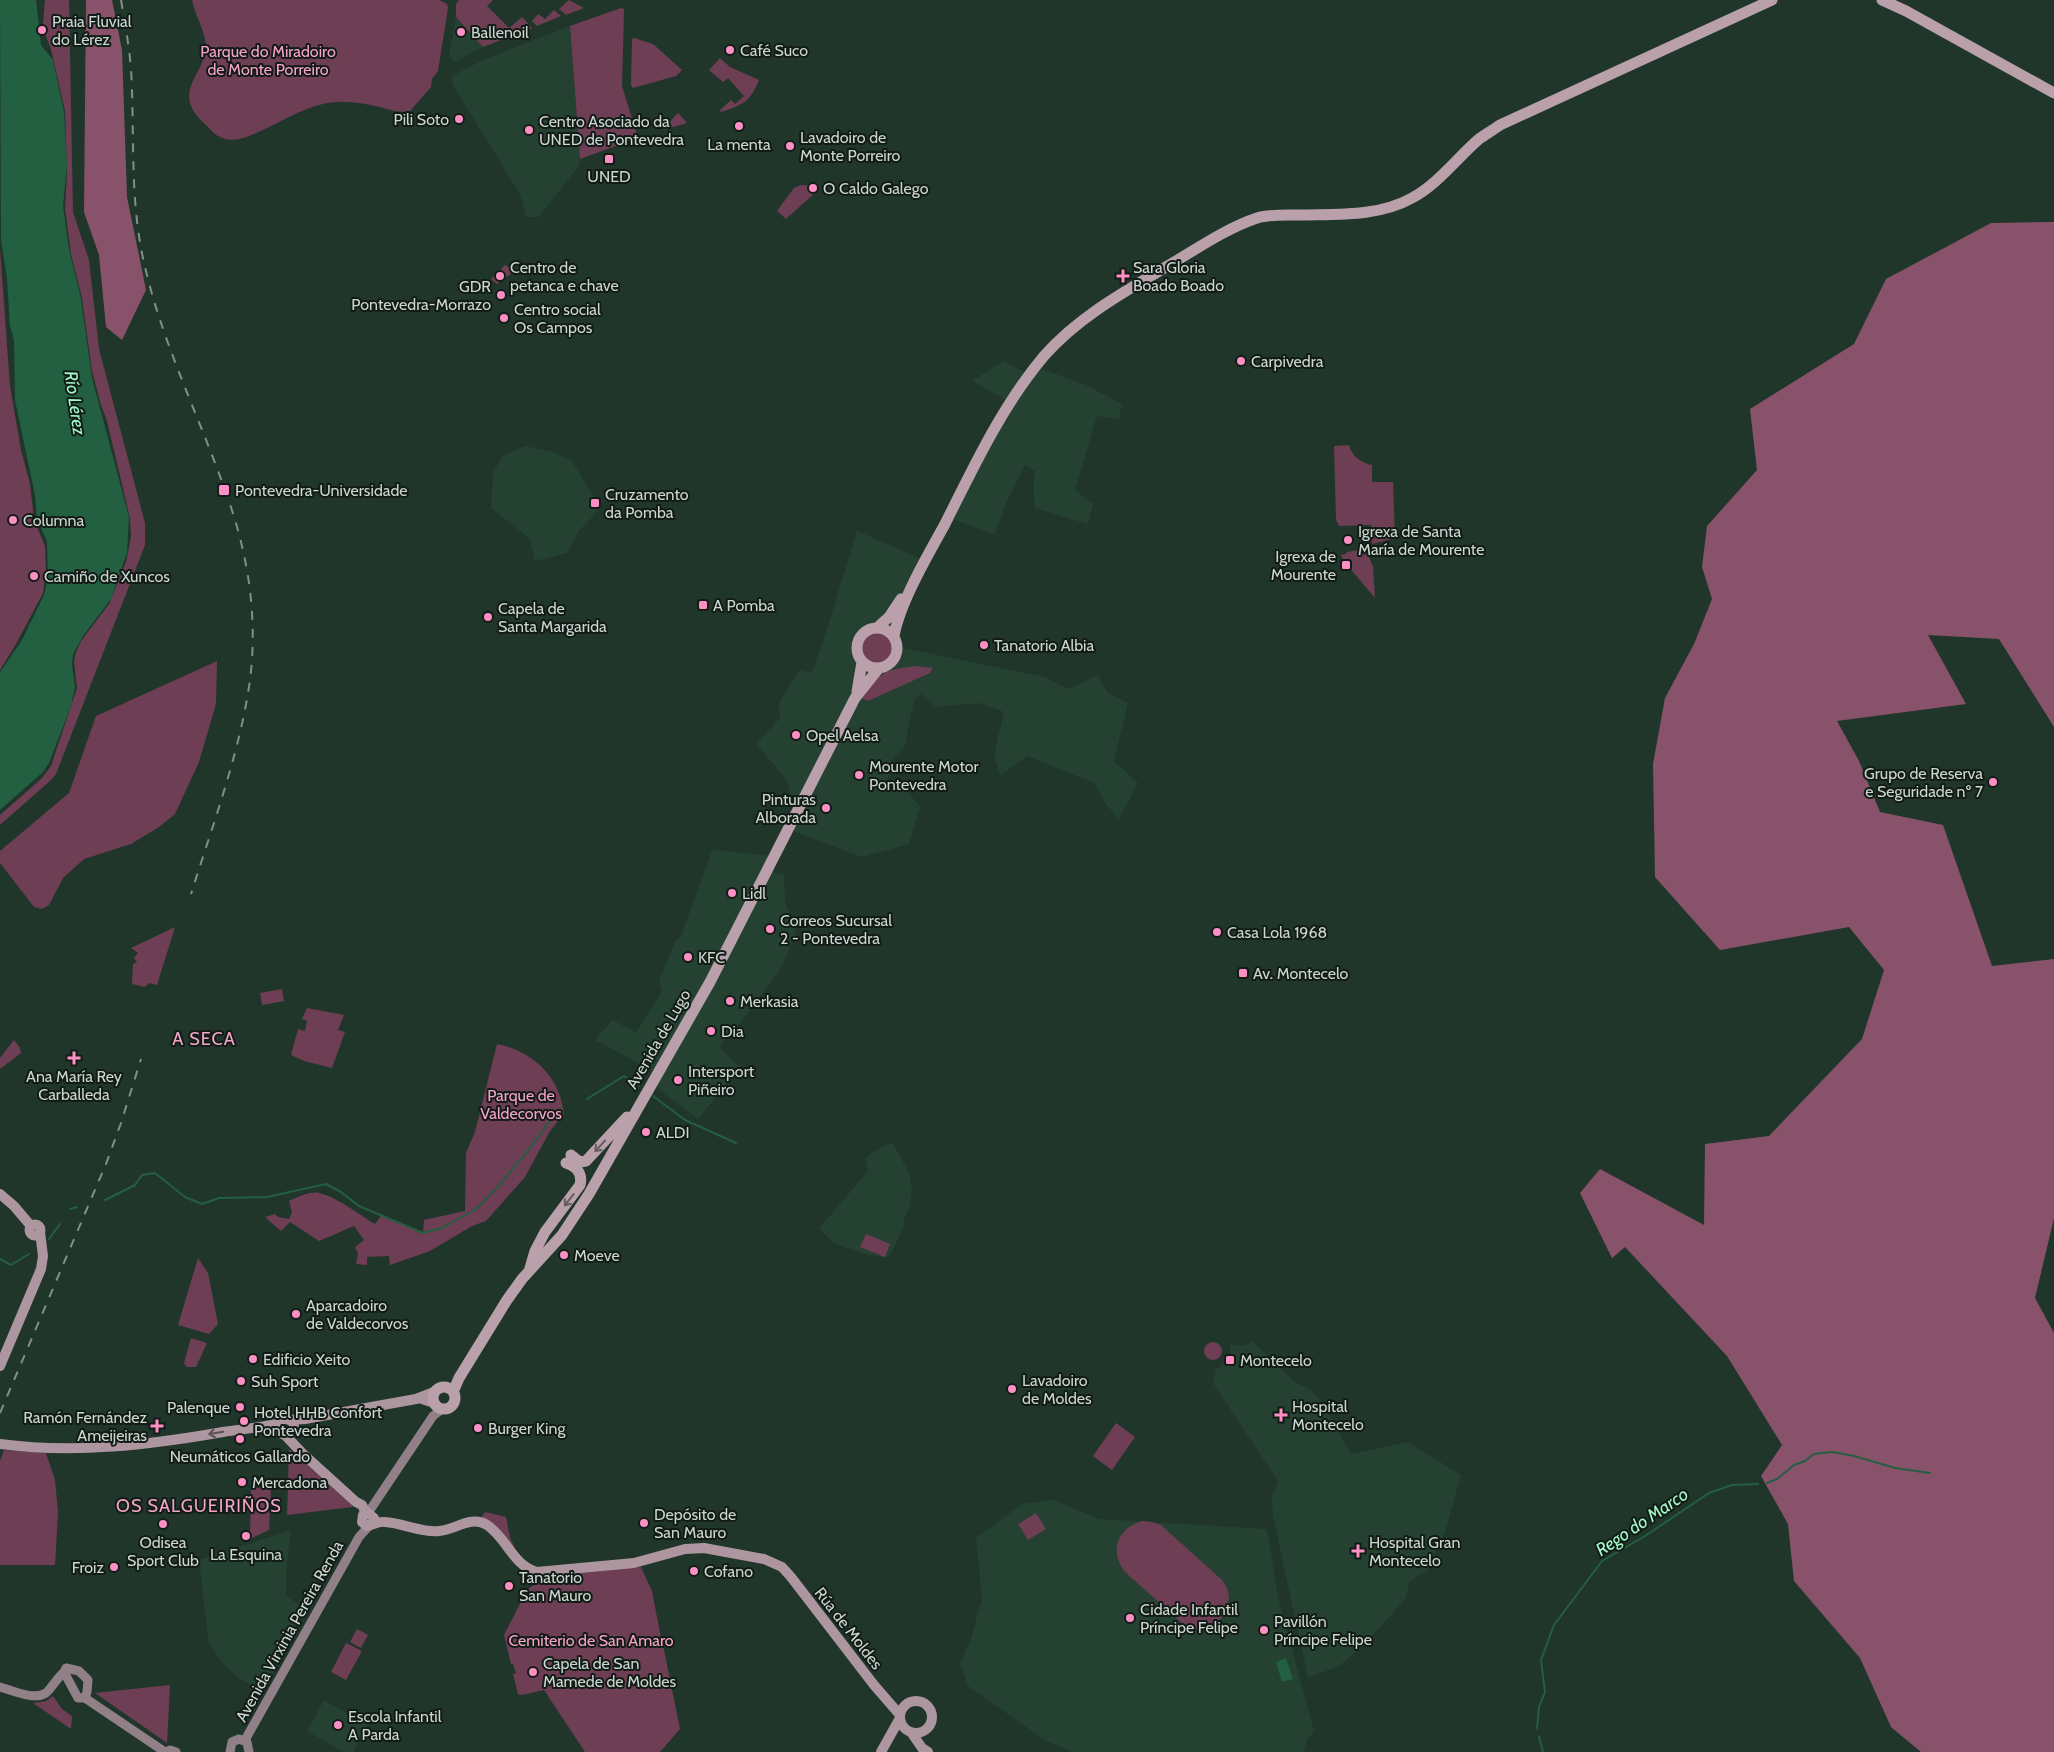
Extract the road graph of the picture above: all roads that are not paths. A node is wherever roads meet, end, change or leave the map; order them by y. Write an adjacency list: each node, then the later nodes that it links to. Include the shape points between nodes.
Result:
1 (1772, 0): 4 (highway, via 1500,125 1480,138 1413,198 1389,208 1357,214 1282,215 1259,218 1237,226 1133,286 1085,318 1046,355 1013,397)
2 (1882, 0): 3 (highway)
3 (2054, 93)
4 (921, 569): 5 (highway, via 889,617); 6 (highway, via 897,621)
5 (878, 627): 6 (highway); 7 (highway, via 868,630 858,640 857,654)
6 (894, 636): 8 (highway, via 898,647 896,657 890,664)
7 (862, 662): 8 (highway); 9 (highway, Avenida de Lugo)
8 (879, 668): 9 (highway, Avenida de Lugo)
9 (855, 698): 10 (highway, Avenida de Lugo, via 709,983)
10 (644, 1097): 12 (highway, Avenida de Lugo, via 576,1215); 12 (highway, one-way to 12, via 586,1161 568,1159 577,1169 580,1185 545,1232)
11 (0, 1194): 13 (main road, via 37,1234 43,1256 41,1269)
12 (530, 1269): 14 (highway, Avenida de Lugo)
13 (0, 1366)
14 (450, 1390): 15 (highway, via 441,1387); 15 (highway, via 455,1399 452,1405 448,1408)
15 (436, 1405): 16 (main road, via 419,1398 305,1419); 18 (main road, Avenida Virxinia Pereira Renda)
16 (288, 1427): 17 (main road, one-way to 17, via 134,1445 61,1449); 18 (main road, via 296,1446 362,1505)
17 (0, 1444)
18 (369, 1516): 21 (main road, Rúa de Moldes, via 439,1531 470,1522 485,1524 521,1563 537,1572 634,1563 685,1549 704,1548 764,1558 791,1577); 27 (main road, Avenida Virxinia Pereira Renda)
19 (64, 1672): 20 (main road, via 43,1694 30,1695); 22 (main road, via 78,1698); 22 (main road, via 66,1668 74,1669 85,1675 88,1684)
20 (0, 1687)
21 (885, 1697): 23 (main road); 24 (main road, Rúa de Moldes)
22 (85, 1698): 30 (main road)
23 (915, 1701): 24 (main road, via 905,1705); 25 (main road, via 924,1703 931,1710 932,1720)
24 (900, 1717): 26 (main road, Rúa de Moldes, via 902,1726); 28 (main road)
25 (925, 1730): 26 (main road); 29 (main road)
26 (909, 1732): 28 (main road); 29 (main road, Rúa de Moldes)
27 (245, 1740): 32 (main road, via 234,1740); 33 (main road)
28 (889, 1740): 34 (main road)
29 (925, 1750)
30 (166, 1752): 31 (main road)
31 (176, 1752)
32 (227, 1752)
33 (249, 1752)
34 (881, 1752)

